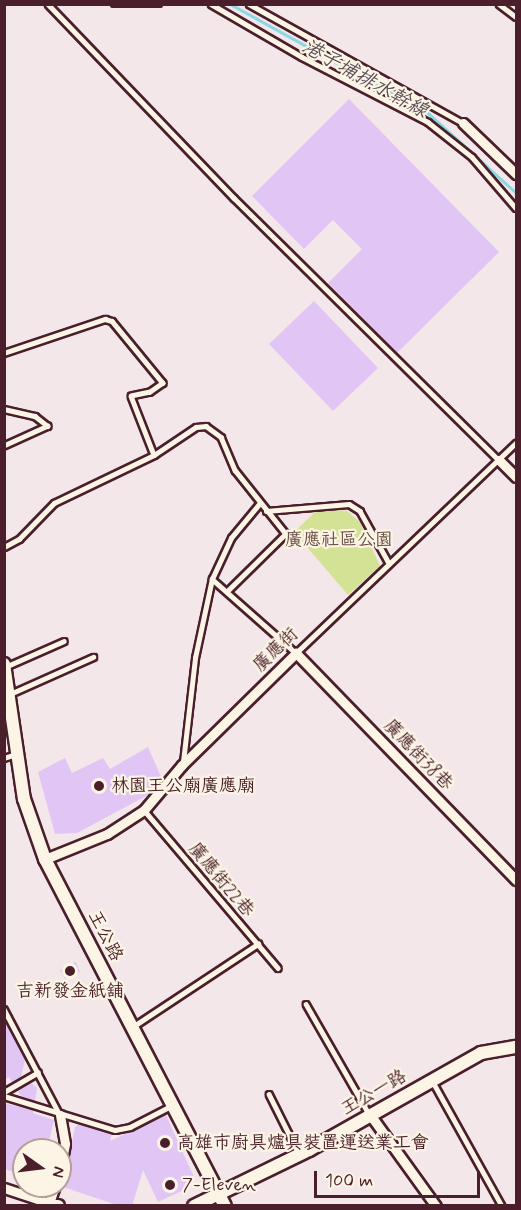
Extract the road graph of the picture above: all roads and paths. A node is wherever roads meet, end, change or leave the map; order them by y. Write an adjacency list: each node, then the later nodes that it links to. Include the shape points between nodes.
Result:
1 (48, 4): 16 (lane, via 234,198)
2 (114, 4): 3 (lane)
3 (159, 4)
4 (211, 4): 10 (lane, via 302,57 428,122 472,156)
5 (249, 4): 8 (lane)
6 (499, 4): 7 (lane)
7 (516, 17)
8 (463, 123): 9 (street)
9 (516, 174)
10 (516, 208)
11 (4, 353): 15 (lane, via 105,319 112,321 163,383 150,392 131,396)
12 (4, 409): 14 (lane, via 35,416 48,426)
13 (516, 443): 16 (lane, 廣應街)
14 (4, 446)
15 (154, 455): 18 (lane, via 196,427 206,426 221,437 235,470); 20 (lane, via 54,503 19,539)
16 (499, 460): 17 (street); 21 (lane, 廣應街)
17 (516, 477)
18 (260, 503): 19 (lane); 22 (lane, via 231,537)
19 (266, 511): 21 (lane, via 349,504 360,511); 23 (lane, via 286,534)
20 (4, 547)
21 (389, 563): 25 (lane, 廣應街)
22 (212, 579): 23 (lane); 31 (lane, via 195,658)
23 (229, 590): 25 (lane)
24 (64, 641): 27 (lane)
25 (296, 653): 31 (street, 廣應街); 34 (street, 廣應街38巷)
26 (93, 657): 28 (lane)
27 (5, 666): 28 (street, 王公路)
28 (8, 696): 29 (street, 王公路)
29 (18, 753): 30 (lane); 33 (street, 王公路, via 24,799)
30 (4, 758)
31 (182, 765): 32 (street, 廣應街)
32 (144, 810): 33 (street, 廣應街, via 107,834); 35 (lane, 廣應街22巷)
33 (45, 859): 39 (street, 王公路)
34 (516, 880)
35 (258, 944): 36 (lane, 廣應街22巷); 39 (lane)
36 (278, 968)
37 (306, 1004): 47 (lane)
38 (4, 1009): 41 (lane)
39 (132, 1028): 45 (street, 王公路)
40 (516, 1047): 42 (street, 王公一路, via 481,1053)
41 (38, 1072): 43 (lane); 46 (lane)
42 (432, 1080): 47 (street, 王公一路); 56 (lane)
43 (4, 1094): 46 (lane)
44 (269, 1094): 49 (lane)
45 (172, 1105): 46 (lane, via 121,1130); 51 (street, 王公路)
46 (60, 1115): 48 (street)
47 (371, 1116): 49 (street, 王公一路); 52 (street)
48 (64, 1138)
49 (299, 1154): 51 (street, 王公一路)
50 (4, 1188): 53 (street)
51 (219, 1194): 54 (street, 王公一路); 55 (street, 王公路)
52 (434, 1202)
53 (52, 1205)
54 (194, 1206)
55 (225, 1206)
56 (502, 1206)

